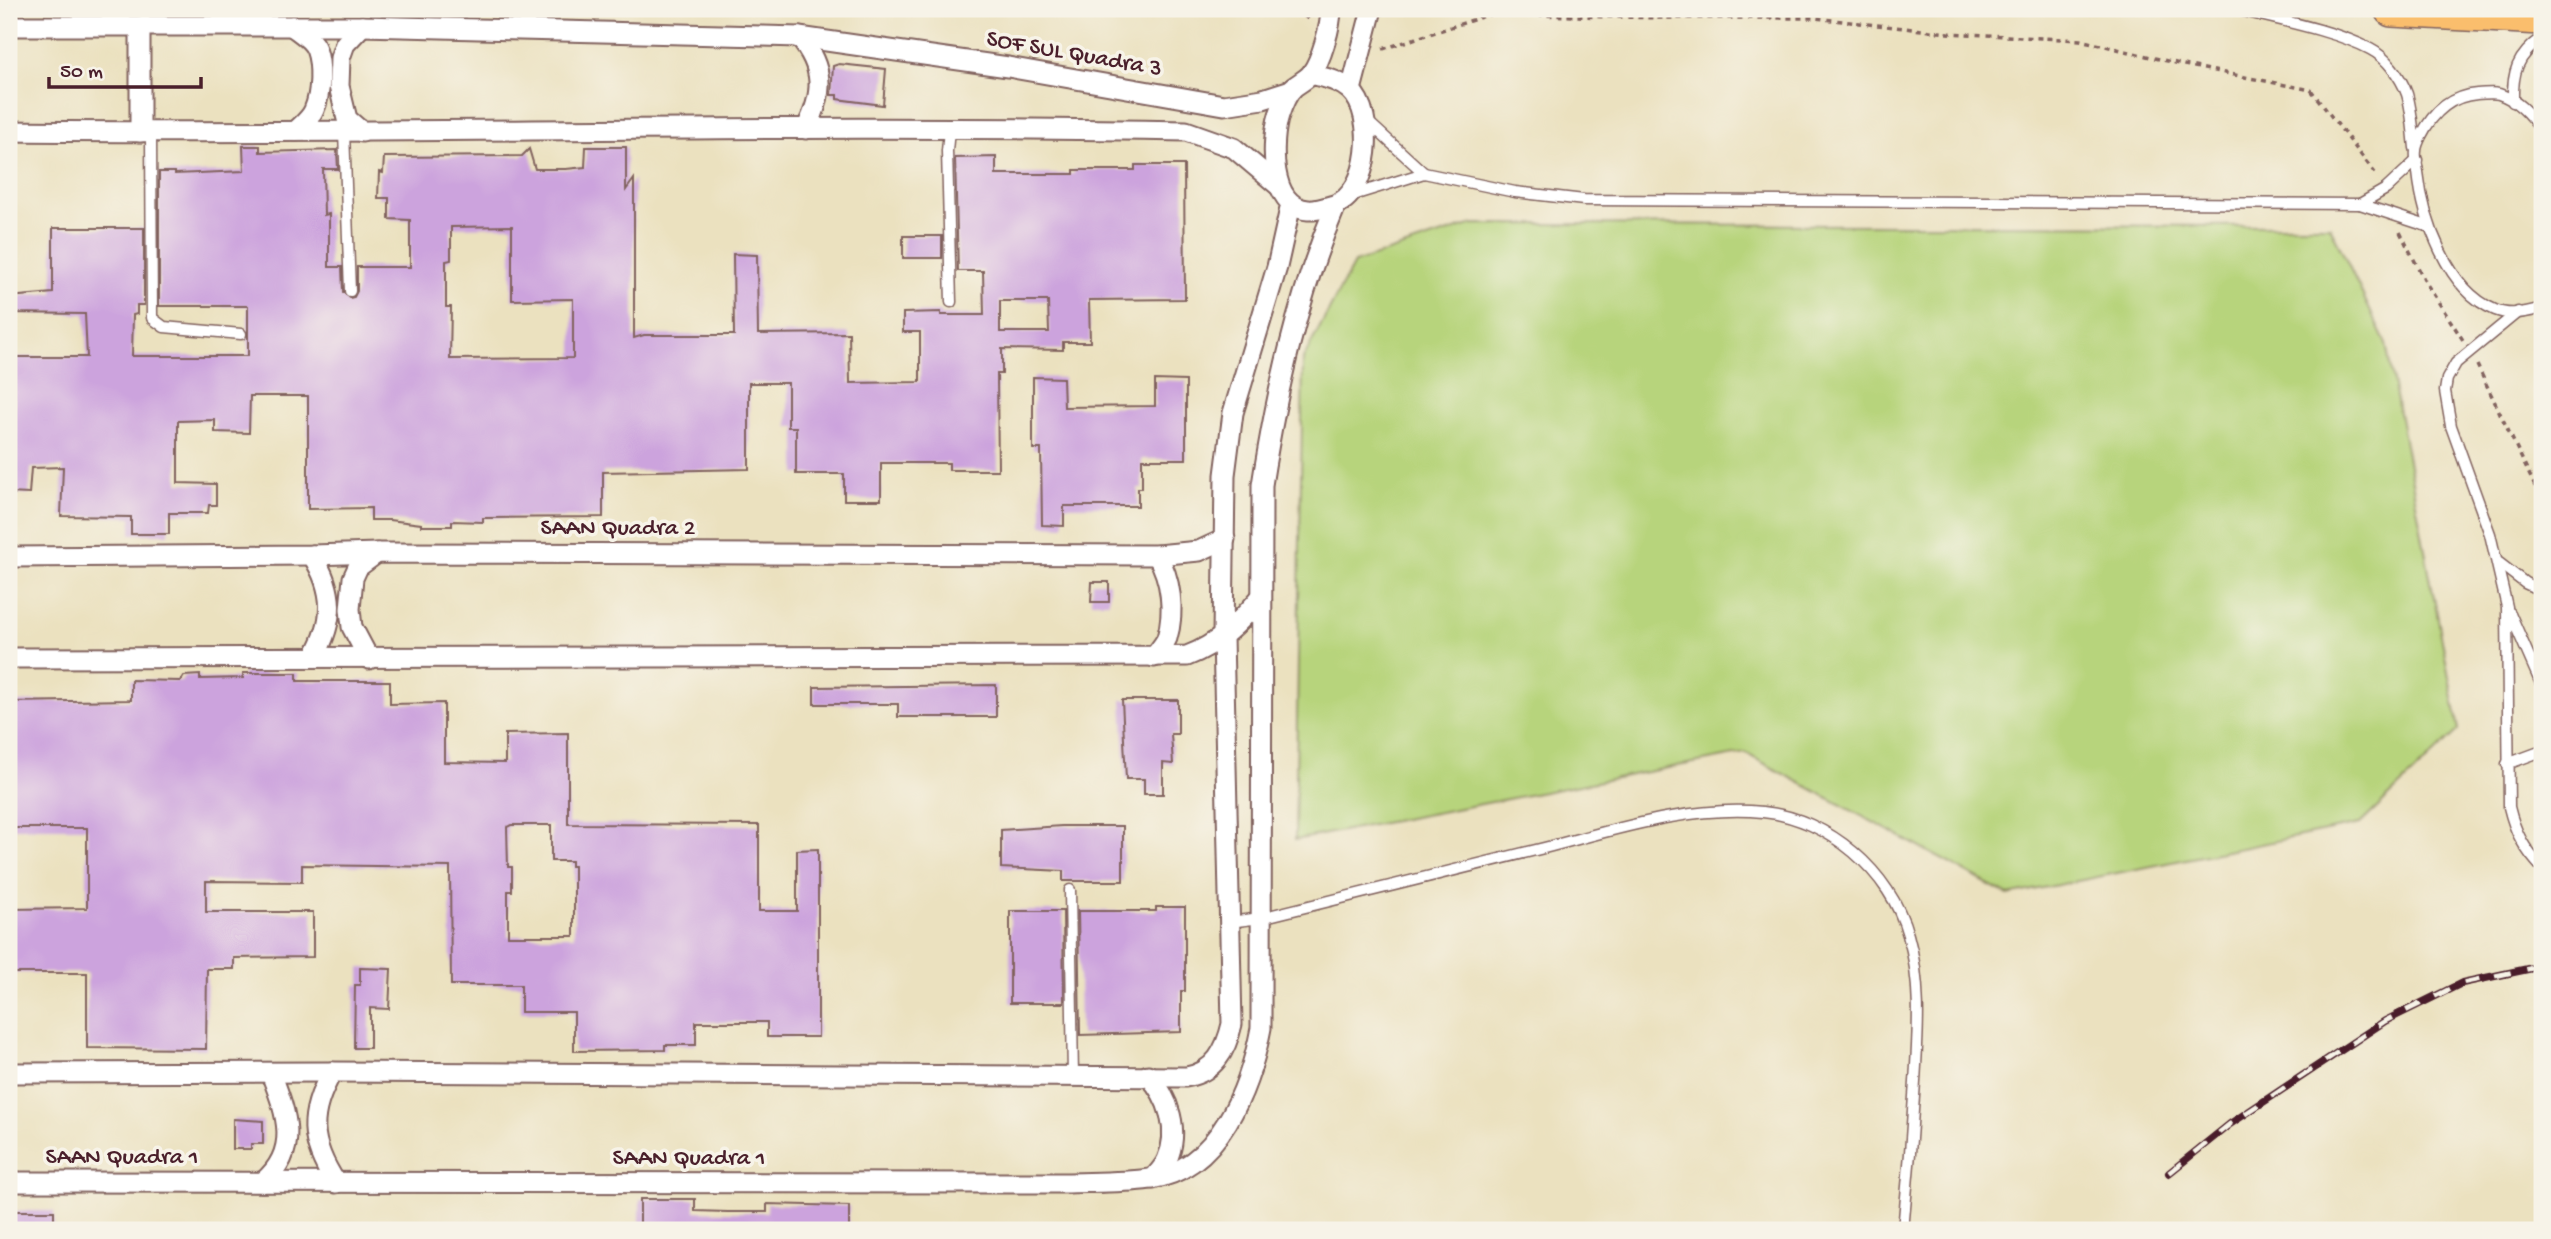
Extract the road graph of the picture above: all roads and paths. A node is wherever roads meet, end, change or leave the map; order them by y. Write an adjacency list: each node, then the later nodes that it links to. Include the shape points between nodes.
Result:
1 (1297, 9): 12 (path)
2 (1331, 9): 12 (street)
3 (1372, 9): 14 (street)
4 (2235, 9): 27 (lane, via 2345,38 2385,60 2407,94)
5 (2392, 9): 6 (highway)
6 (2542, 17)
7 (9, 26): 8 (street, SOF SUL Quadra 3)
8 (140, 26): 9 (street, SOF SUL Quadra 3); 24 (street)
9 (292, 26): 10 (street, SOF SUL Quadra 3); 23 (street, via 316,48 318,66 314,113)
10 (362, 26): 11 (street, SOF SUL Quadra 3); 25 (street, via 345,44 340,58 343,106)
11 (799, 37): 16 (street, SOF SUL Quadra 3, via 1224,105); 20 (street, via 812,52 819,78 815,111)
12 (1327, 37): 15 (street)
13 (2542, 38): 18 (lane, via 2519,62 2512,80)
14 (1362, 51): 17 (street); 30 (path, via 1373,52 1492,14 1815,18 1948,33 2080,40 2311,90)
15 (1311, 74): 16 (street); 17 (street)
16 (1291, 90): 29 (street, via 1279,114 1275,138)
17 (1351, 90): 19 (street)
18 (2513, 102): 26 (lane); 27 (lane, via 2498,94 2453,100 2428,122)
19 (1366, 120): 28 (lane); 31 (street, via 1368,144 1363,167)
20 (806, 129): 21 (street); 25 (street)
21 (949, 130): 29 (street, via 1186,131 1234,148); 37 (lane)
22 (9, 131): 24 (street)
23 (296, 131): 24 (street); 25 (street)
24 (145, 132): 40 (lane, via 152,318 164,327)
25 (353, 132): 36 (lane)
26 (2542, 132)
27 (2416, 155): 30 (lane); 35 (lane)
28 (1424, 173): 31 (lane); 33 (lane, via 1515,192 1584,200)
29 (1279, 186): 32 (street)
30 (2386, 189): 33 (lane)
31 (1343, 201): 32 (street, via 1308,210); 50 (street, SAAN Quadra 1, via 1321,241 1274,407 1262,485)
32 (1291, 204): 43 (street, via 1233,413 1225,475)
33 (2360, 204): 34 (lane)
34 (2392, 216): 35 (lane); 41 (path, via 2426,284)
35 (2430, 227): 39 (lane, via 2445,259 2471,293 2495,310)
36 (350, 291)
37 (951, 302)
38 (2542, 308): 39 (lane)
39 (2518, 312): 41 (lane)
40 (240, 334)
41 (2470, 350): 42 (path); 48 (lane, via 2447,379 2446,404)
42 (2542, 501)
43 (1225, 539): 46 (street, SAAN Quadra 2, via 1199,551); 52 (street)
44 (377, 553): 45 (street, SAAN Quadra 2); 46 (street, SAAN Quadra 2); 57 (street, via 358,567 350,609 352,627)
45 (312, 555): 47 (street, SAAN Quadra 2); 54 (street, via 331,604 324,639)
46 (1157, 555): 55 (street, via 1165,569 1171,606 1166,641)
47 (9, 557)
48 (2498, 563): 49 (lane); 51 (lane)
49 (2542, 591)
50 (1261, 597): 52 (street); 64 (street, SAAN Quadra 1)
51 (2507, 607): 59 (lane); 61 (lane)
52 (1223, 637): 53 (street); 58 (street)
53 (1187, 656): 55 (street); 58 (street)
54 (314, 657): 56 (street); 57 (street)
55 (1154, 657): 57 (street)
56 (9, 658)
57 (369, 659)
58 (1224, 684): 65 (street)
59 (2542, 686)
60 (2542, 751): 61 (lane)
61 (2507, 764): 62 (lane, via 2515,831)
62 (2542, 868)
63 (1070, 890): 70 (lane)
64 (1261, 918): 65 (lane); 71 (street, SAAN Quadra 1, via 1262,1010 1250,1075 1215,1140 1185,1167); 75 (lane, via 1649,822 1735,811 1765,812 1815,827 1841,842 1888,890 1908,932 1916,968 1919,1028)
65 (1228, 922): 69 (street, via 1232,1024 1224,1050 1215,1063 1195,1076)
66 (332, 1072): 68 (street); 70 (street); 74 (street, via 317,1101 314,1126 322,1162)
67 (9, 1073): 68 (street)
68 (271, 1073): 73 (street, via 285,1109 287,1136 282,1160)
69 (1148, 1075): 70 (street); 71 (street, via 1165,1096 1171,1127 1167,1162)
70 (1073, 1077)
71 (1153, 1179): 74 (street, SAAN Quadra 1, via 1064,1183)
72 (9, 1182): 73 (street, SAAN Quadra 1)
73 (262, 1182): 74 (street, SAAN Quadra 1)
74 (336, 1183)
75 (1903, 1230)

